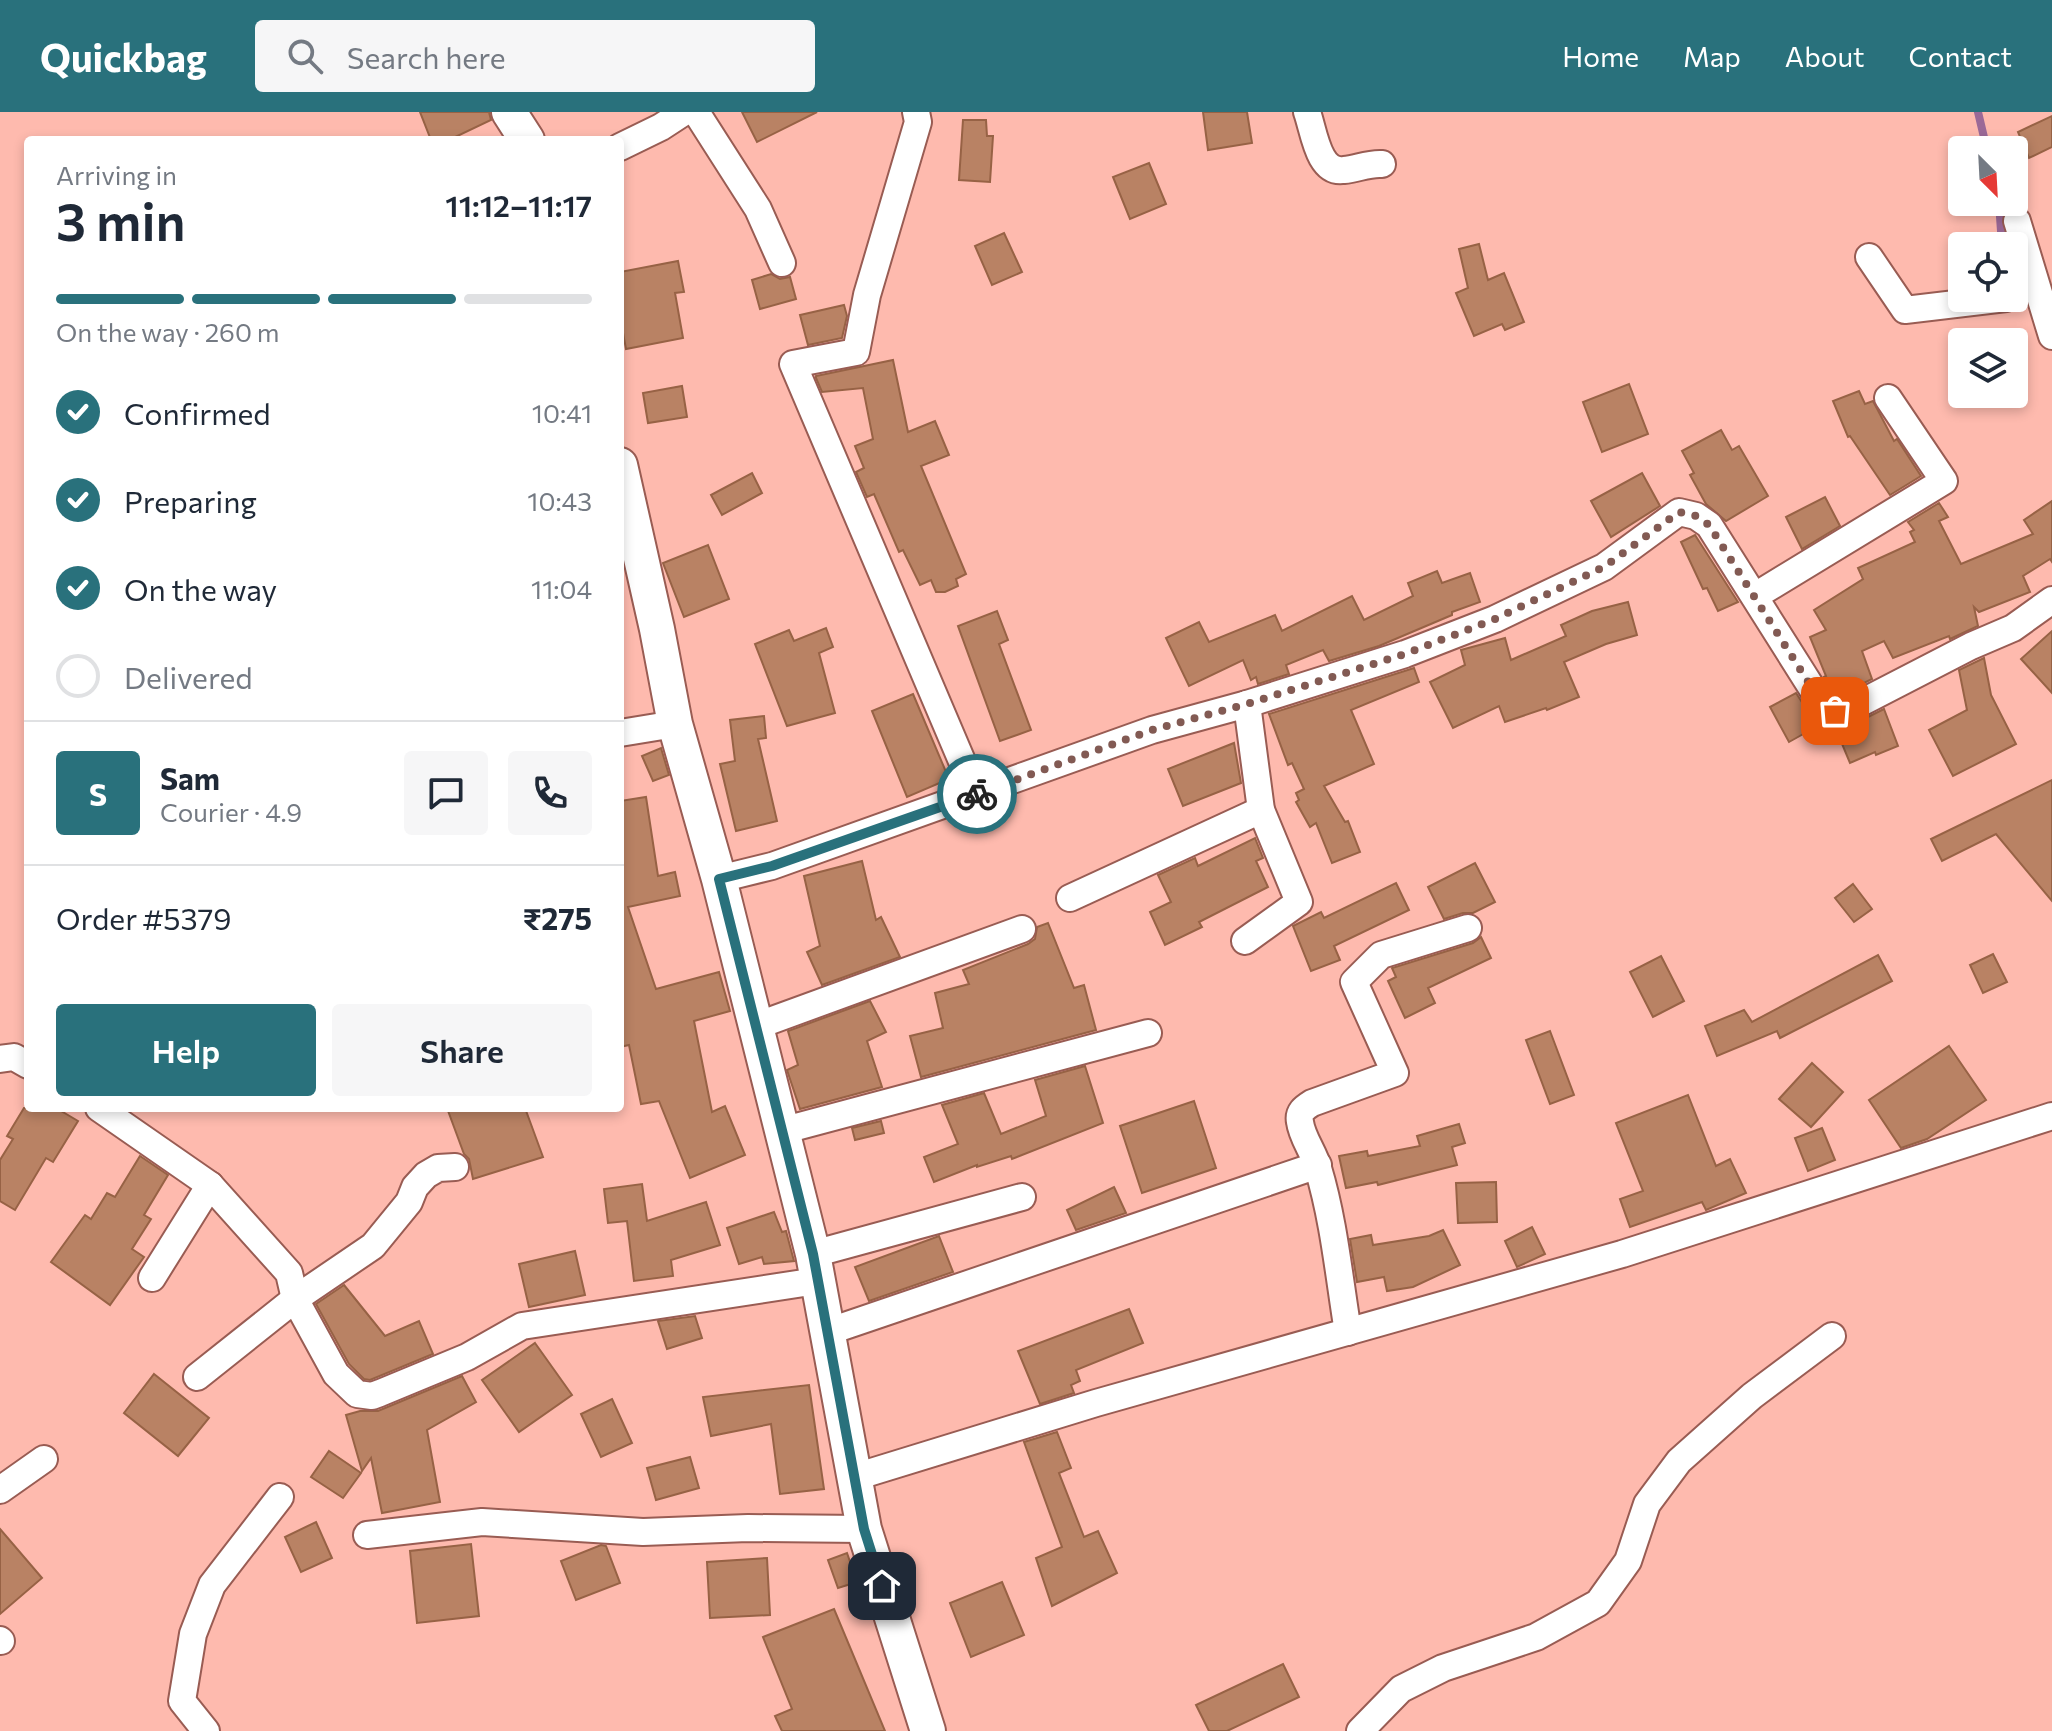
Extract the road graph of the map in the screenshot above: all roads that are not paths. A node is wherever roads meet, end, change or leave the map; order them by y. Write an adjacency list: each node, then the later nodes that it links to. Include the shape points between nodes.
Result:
1 (684, 112): 5 (street)
2 (696, 112): 10 (street, via 758,209)
3 (916, 112): 21 (street, via 918,122 867,295 856,352 793,364)
4 (1307, 112): 6 (street, via 1326,166 1332,170)
5 (624, 145)
6 (1382, 164)
7 (2017, 221): 8 (street)
8 (2018, 232)
9 (1869, 257): 12 (street, via 1905,310)
10 (782, 263)
11 (2028, 298): 13 (street)
12 (1948, 305)
13 (2052, 336)
14 (1888, 398): 16 (street, via 1944,481)
15 (624, 491): 19 (main road)
16 (1755, 596): 17 (street, via 1822,704 1842,712 2013,628); 18 (street, via 1709,525 1679,512 1604,567 1495,619)
17 (2052, 600)
18 (1247, 704): 21 (street, via 1152,730); 22 (street)
19 (675, 724): 20 (street); 23 (main road)
20 (624, 732)
21 (976, 794): 23 (street, via 772,866)
22 (1261, 810): 24 (street); 27 (street, via 1299,902)
23 (719, 879): 28 (main road)
24 (1070, 898)
25 (1468, 928): 35 (street, via 1381,955 1354,982 1395,1073 1302,1109 1301,1127)
26 (1022, 929): 28 (street)
27 (1245, 941)
28 (756, 1026): 34 (main road)
29 (1148, 1033): 34 (street)
30 (0, 1059): 31 (street, via 14,1057)
31 (24, 1063)
32 (105, 1112): 37 (street)
33 (2052, 1116): 43 (street, via 1622,1254)
34 (781, 1131): 39 (main road)
35 (1318, 1165): 42 (street); 43 (street)
36 (455, 1167): 41 (street, via 426,1175 373,1246)
37 (210, 1185): 40 (street); 41 (street, via 289,1273)
38 (1022, 1197): 39 (street)
39 (815, 1267): 41 (street, via 522,1326 467,1357 372,1396 357,1394 336,1374); 42 (main road)
40 (152, 1278)
41 (295, 1299): 45 (street)
42 (827, 1332): 47 (main road)
43 (1348, 1332): 47 (street)
44 (1832, 1336): 54 (street, via 1752,1396 1679,1461 1647,1504 1628,1561 1598,1603 1536,1637 1443,1668 1401,1689)
45 (197, 1377)
46 (44, 1459): 48 (street)
47 (855, 1477): 50 (main road)
48 (0, 1490)
49 (280, 1497): 52 (street, via 212,1585 193,1634 182,1701)
50 (864, 1529): 51 (street, via 643,1532 482,1522); 53 (main road)
51 (367, 1535)
52 (206, 1731)
53 (928, 1731)
54 (1360, 1731)

